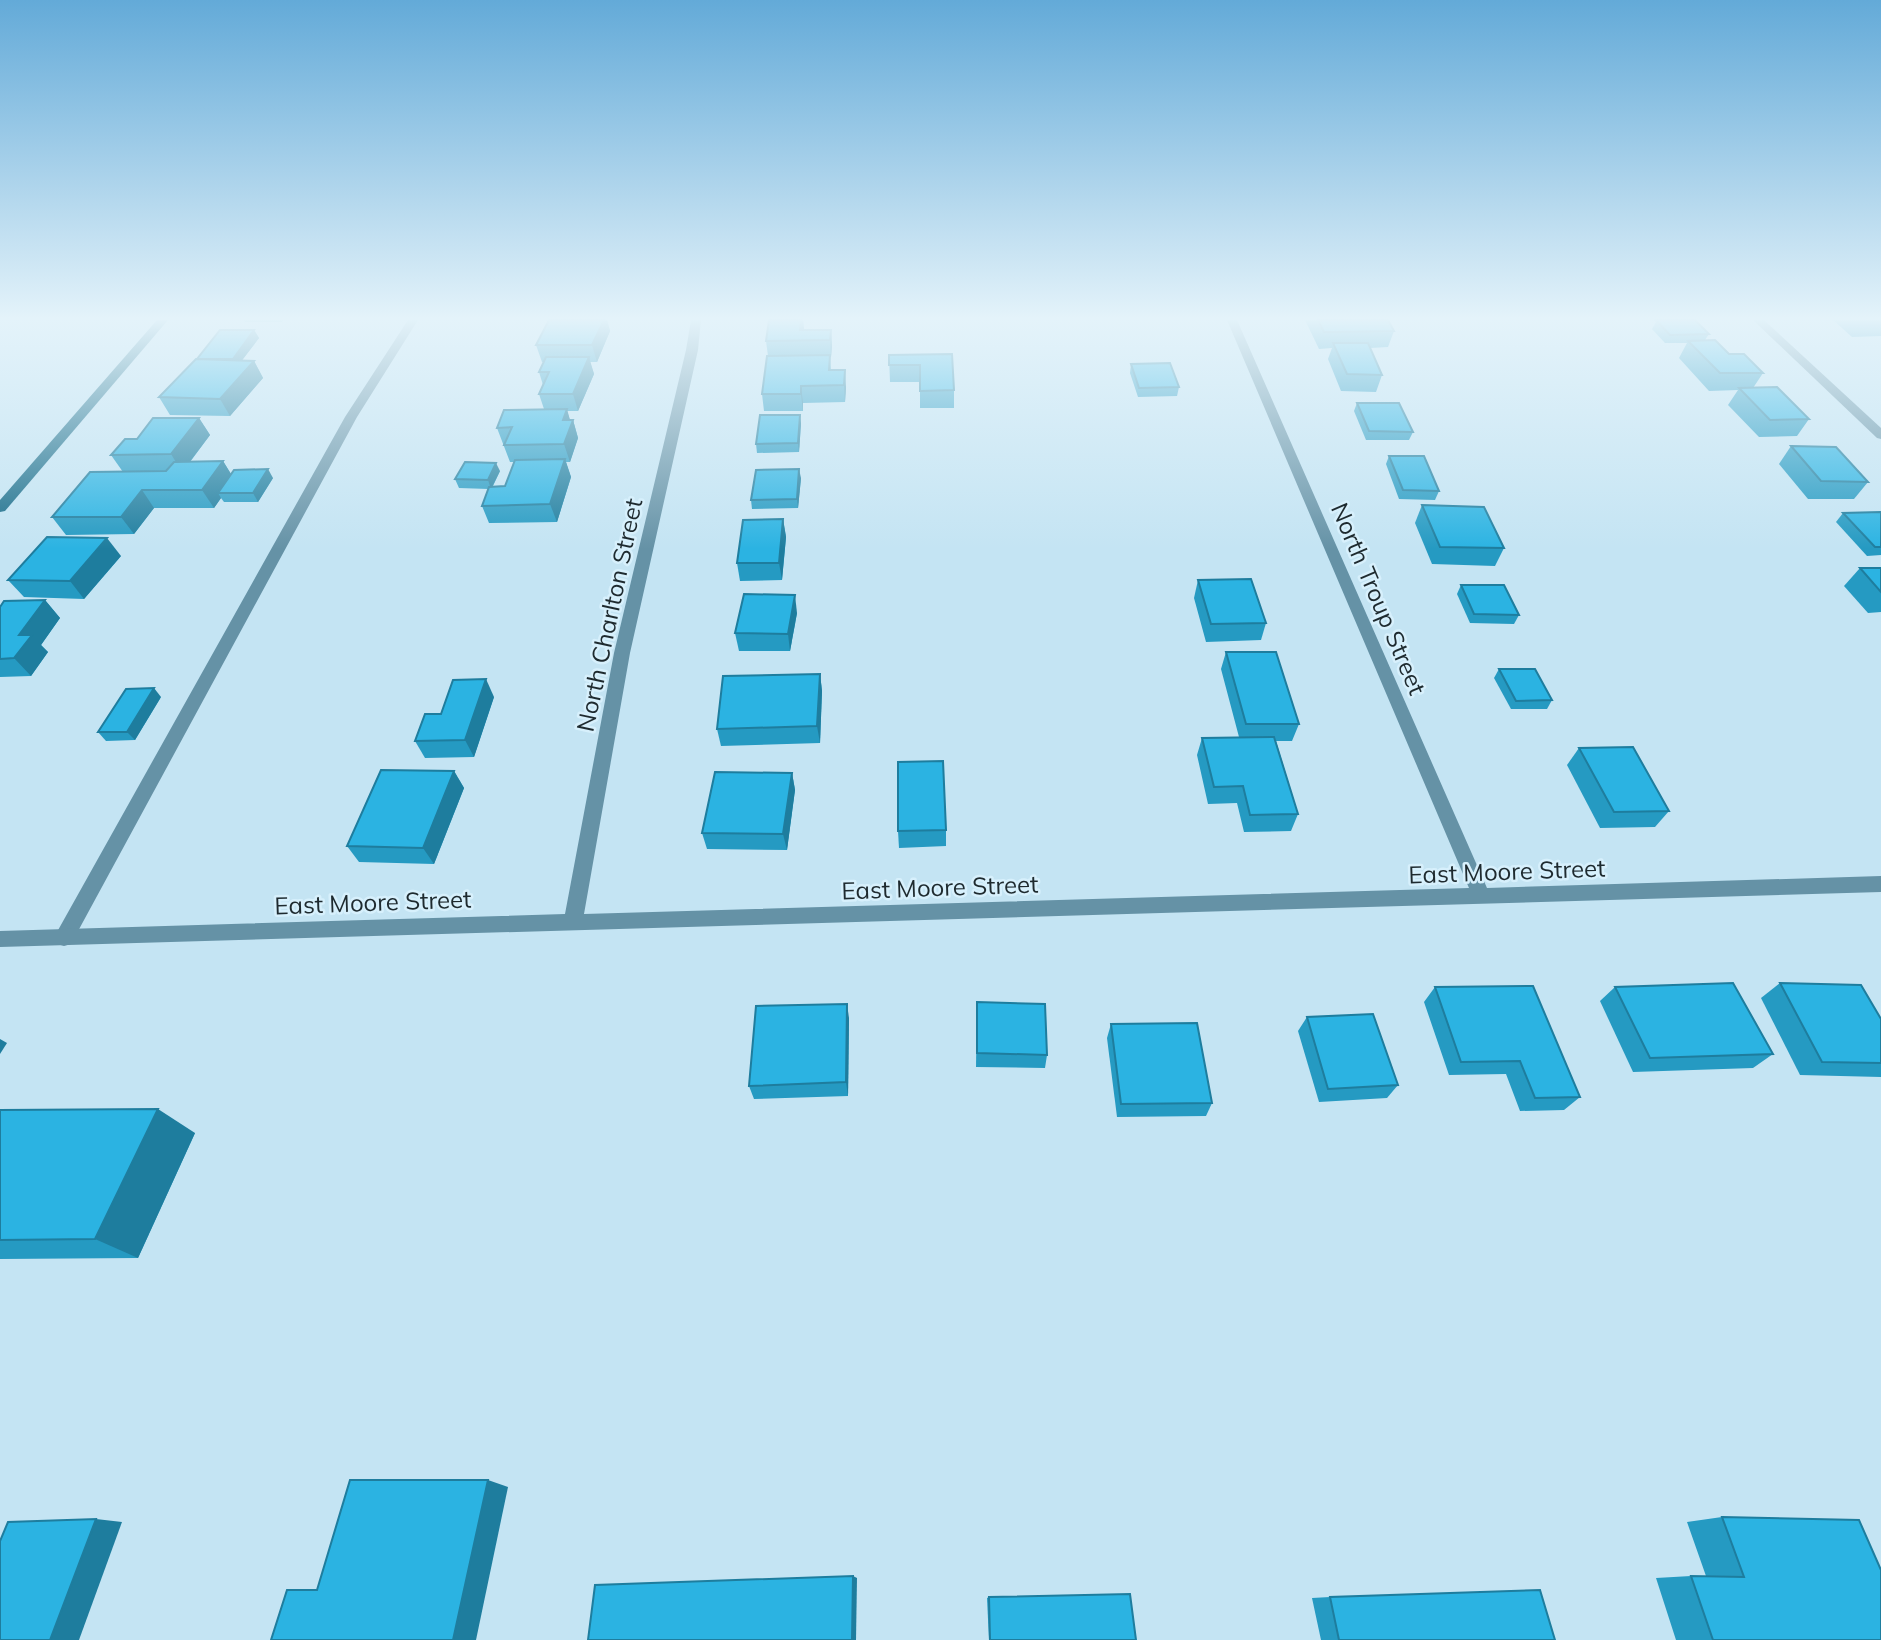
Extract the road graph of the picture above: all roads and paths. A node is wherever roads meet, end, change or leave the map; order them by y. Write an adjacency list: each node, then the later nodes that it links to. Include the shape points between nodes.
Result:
1 (97, 397): 7 (street)
2 (364, 397): 11 (street)
3 (681, 397): 10 (street, North Charlton Street, via 622,653)
4 (1265, 397): 9 (street, North Troup Street)
5 (1840, 397): 6 (street)
6 (1881, 435)
7 (0, 508)
8 (1881, 884): 9 (street, East Moore Street)
9 (1482, 897): 10 (street, East Moore Street)
10 (573, 922): 11 (street, East Moore Street)
11 (64, 937): 12 (street, East Moore Street)
12 (0, 939)

